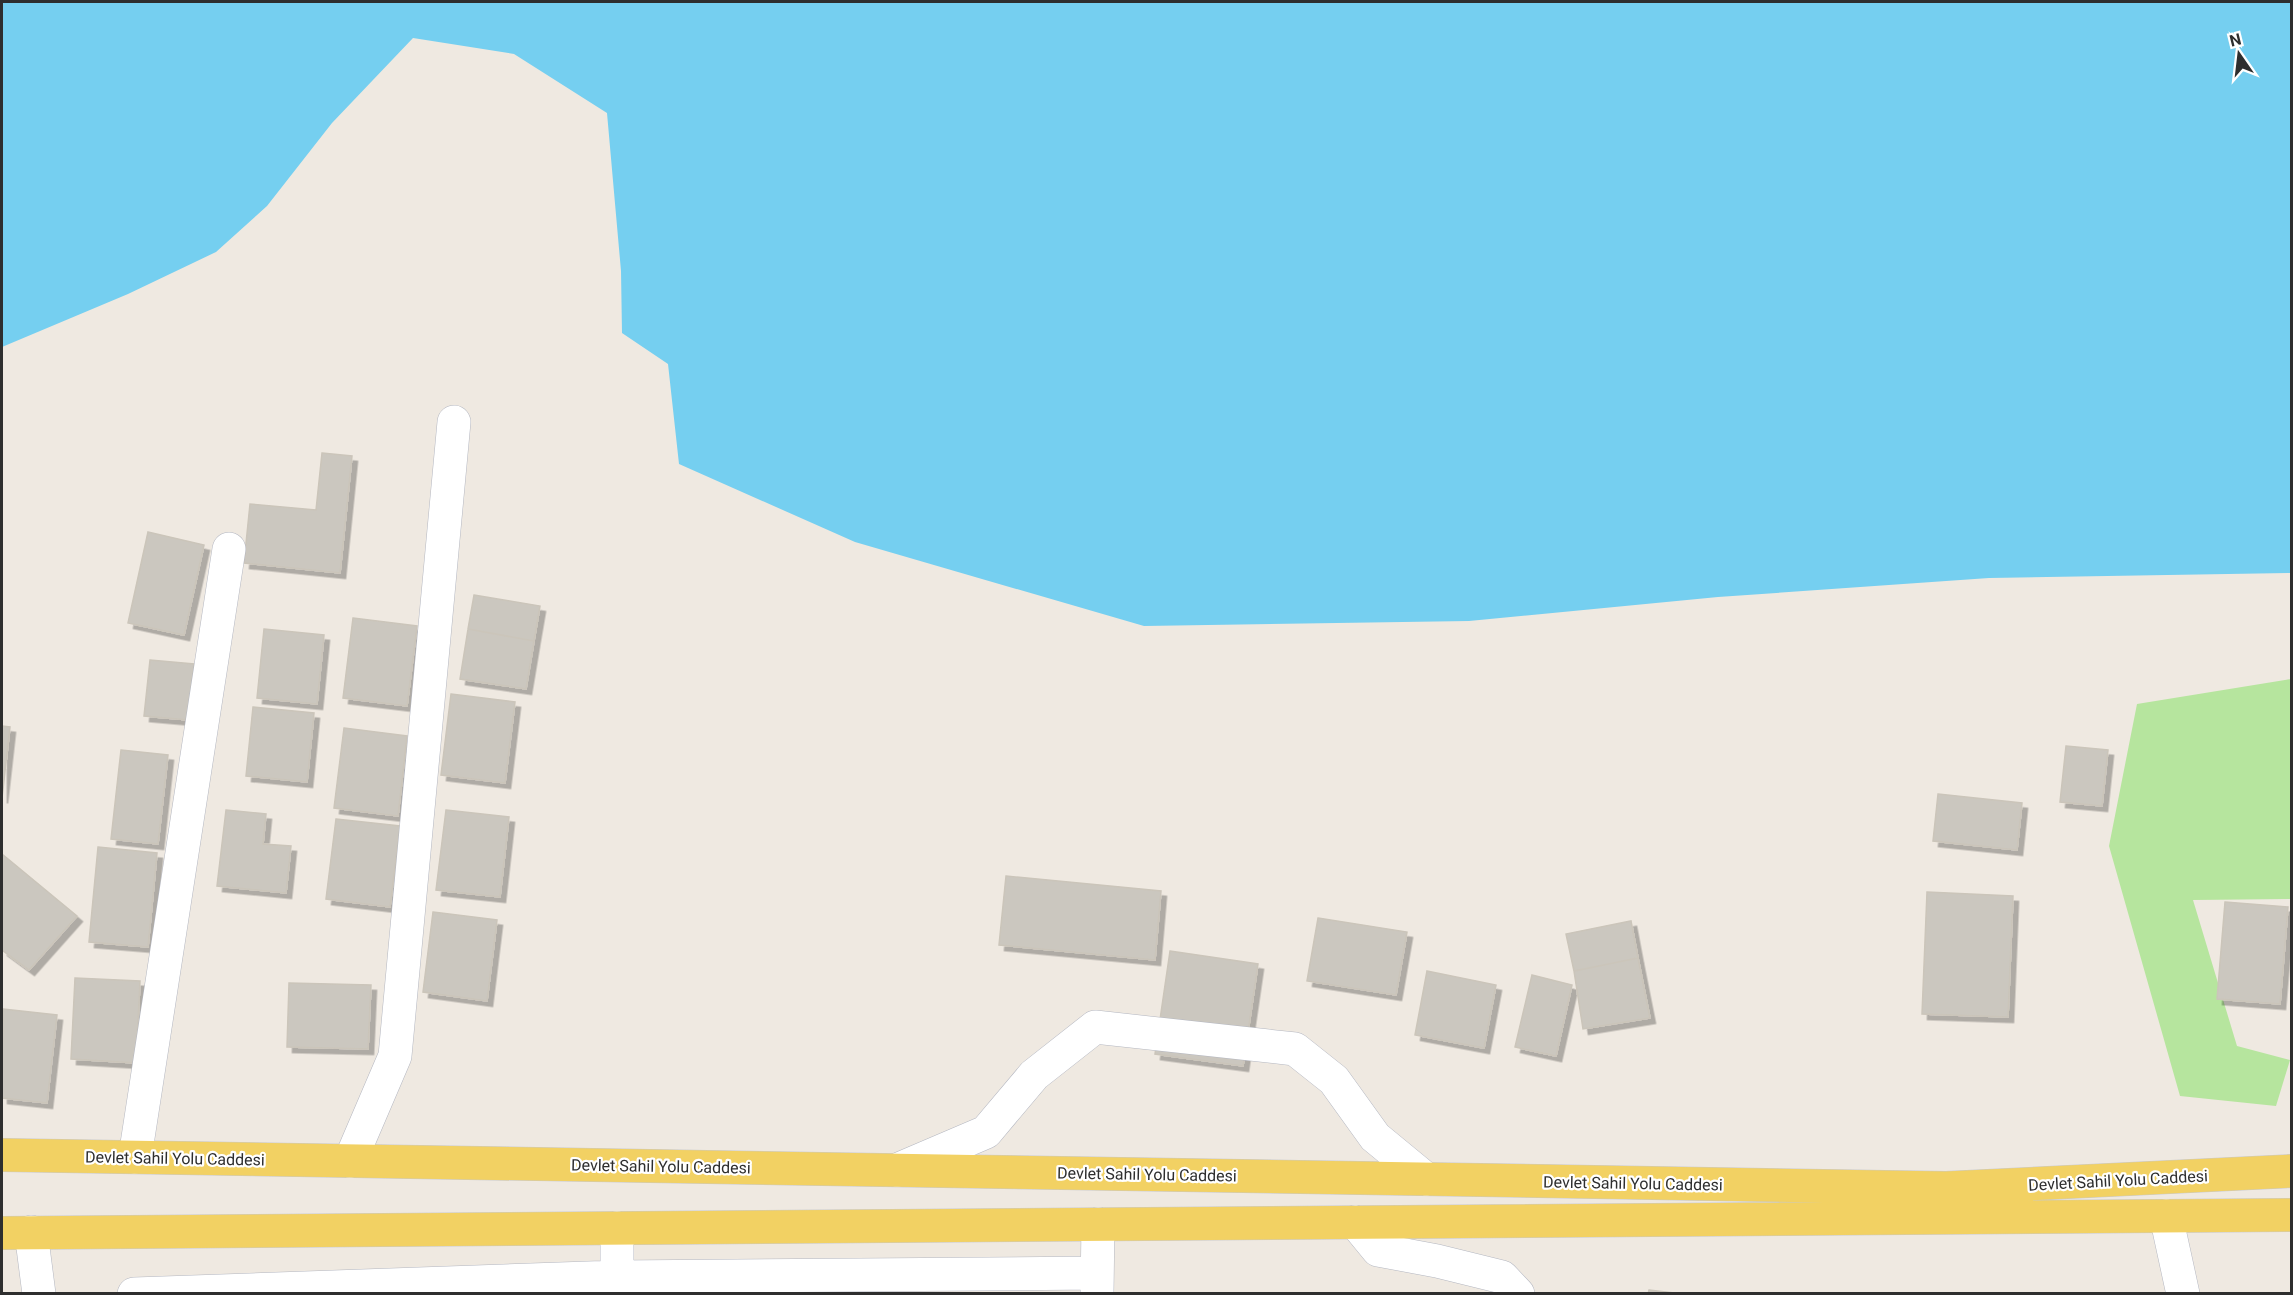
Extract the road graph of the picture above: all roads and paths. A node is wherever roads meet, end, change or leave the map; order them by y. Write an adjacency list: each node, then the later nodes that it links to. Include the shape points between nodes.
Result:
1 (454, 422): 5 (street, via 395,1056)
2 (229, 549): 4 (street)
3 (2, 1155): 4 (main road, Devlet Sahil Yolu Caddesi)
4 (135, 1157): 5 (main road, Devlet Sahil Yolu Caddesi)
5 (350, 1161): 6 (main road, Devlet Sahil Yolu Caddesi)
6 (897, 1170): 8 (main road, Devlet Sahil Yolu Caddesi); 8 (street, via 986,1132 1034,1074 1095,1027 1295,1049 1334,1080 1374,1137)
7 (2292, 1171): 8 (main road, Devlet Sahil Yolu Caddesi, via 1946,1188)
8 (1426, 1179)
9 (2292, 1215): 10 (main road, Devlet Sahil Yolu Caddesi)
10 (2166, 1216): 11 (main road, Devlet Sahil Yolu Caddesi); 20 (street)
11 (1355, 1222): 12 (main road, Devlet Sahil Yolu Caddesi); 19 (street, via 1378,1250 1502,1277)
12 (1098, 1224): 13 (main road, Devlet Sahil Yolu Caddesi); 15 (street)
13 (617, 1228): 14 (main road, Devlet Sahil Yolu Caddesi); 16 (street)
14 (16, 1232): 17 (street)
15 (1097, 1283): 16 (street)
16 (617, 1285): 18 (street)
17 (39, 1293)
18 (134, 1293)
19 (1518, 1293)
20 (2183, 1293)

